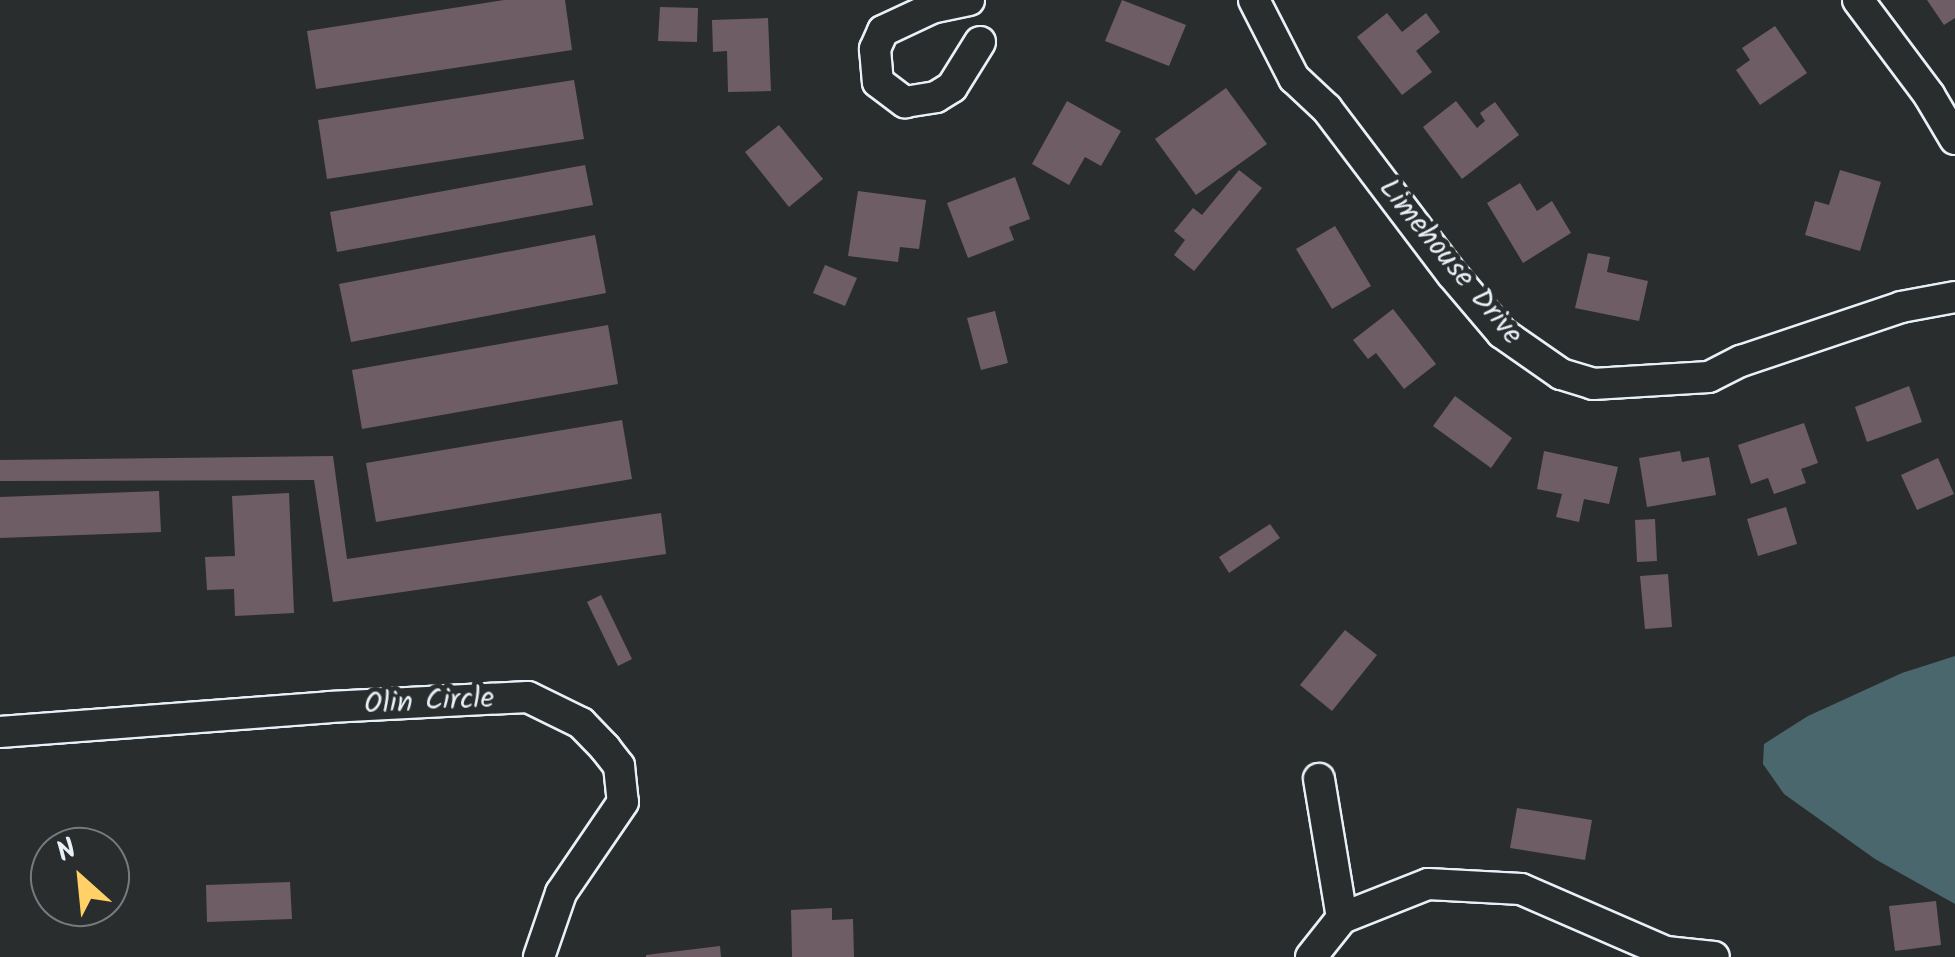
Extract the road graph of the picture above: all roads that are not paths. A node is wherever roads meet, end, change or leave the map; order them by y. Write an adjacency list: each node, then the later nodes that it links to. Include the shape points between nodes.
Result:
1 (968, 0): 4 (street, via 883,31 875,49 878,82 905,102 936,96 952,87)
2 (1254, 0): 6 (street, Limehouse Drive, via 1294,78 1328,109 1452,274 1502,332 1561,374 1593,384 1709,377 1901,307)
3 (1858, 0): 5 (street)
4 (980, 42)
5 (1955, 139)
6 (1955, 297)
7 (0, 732): 10 (street, Olin Circle, via 528,697 581,723 605,748 619,766 623,802 561,893)
8 (1318, 779): 9 (street)
9 (1342, 918): 11 (street); 12 (street, via 1428,884 1521,889 1666,952)
10 (539, 957)
11 (1311, 957)
12 (1714, 957)

